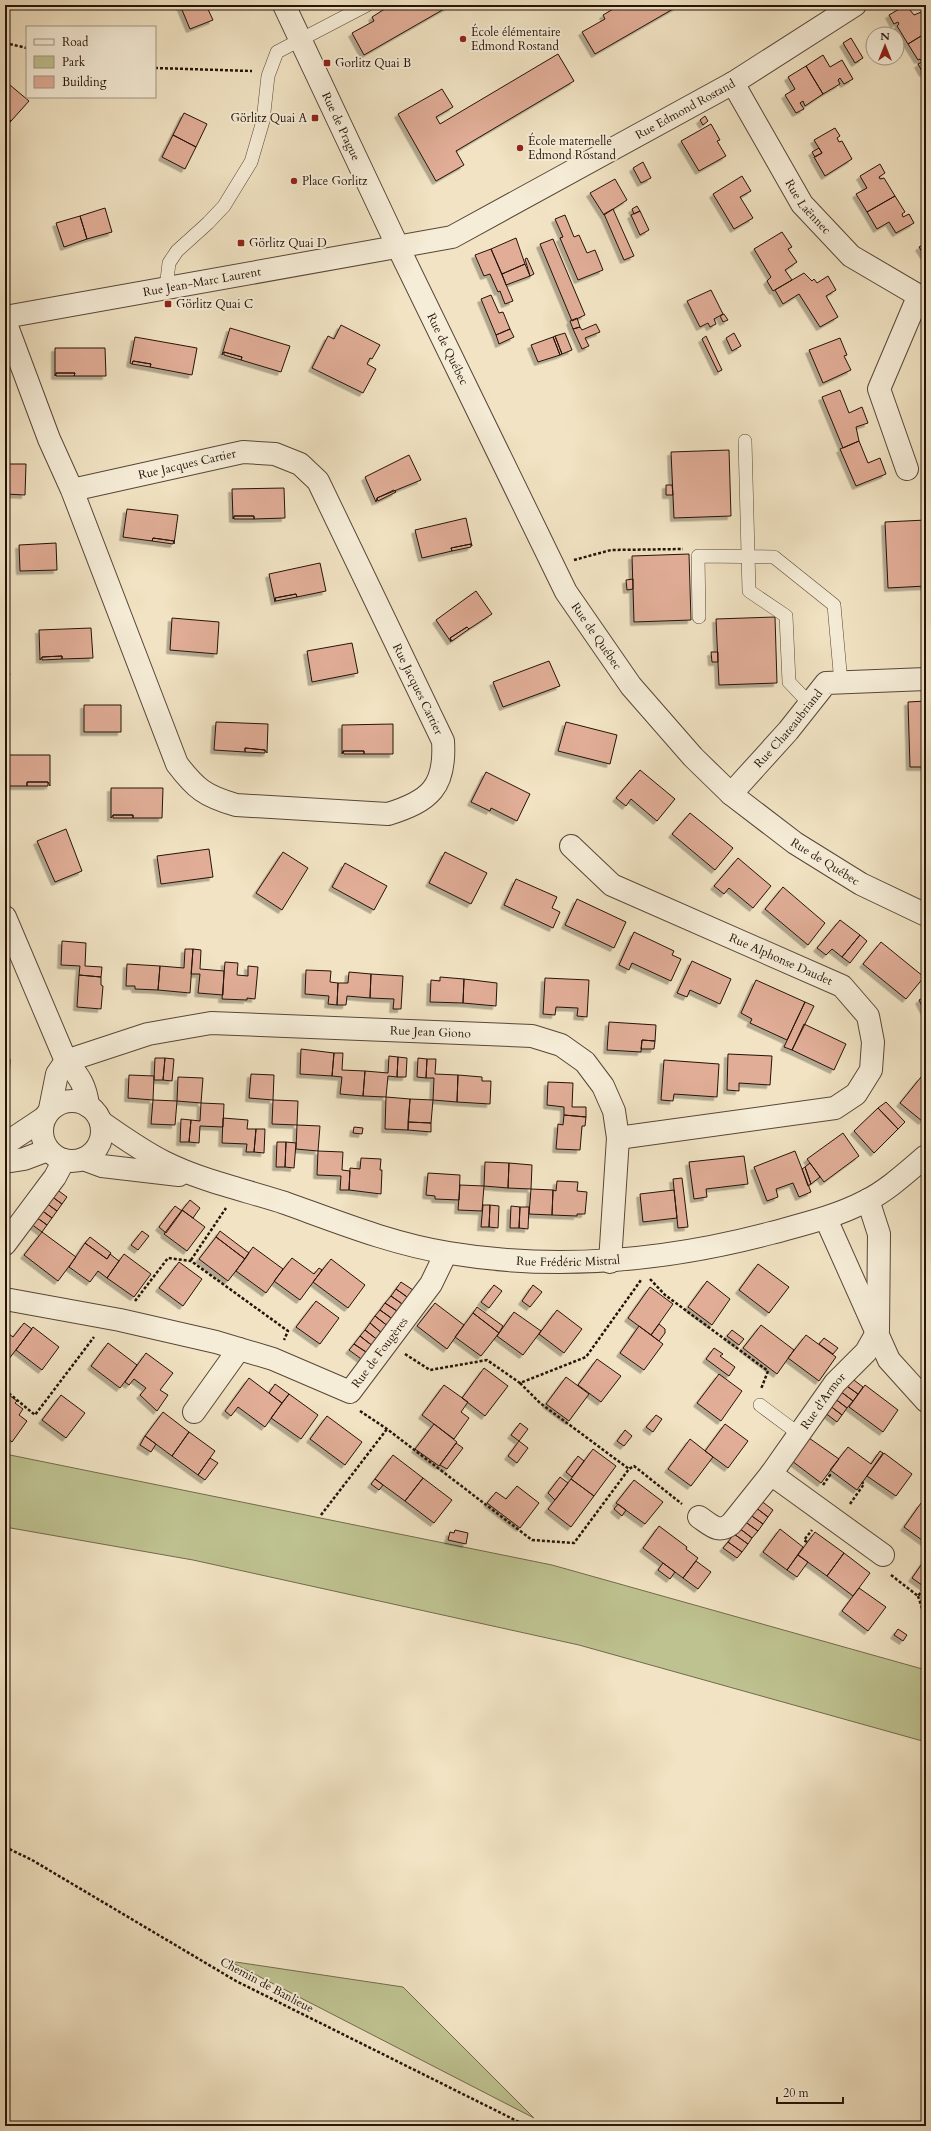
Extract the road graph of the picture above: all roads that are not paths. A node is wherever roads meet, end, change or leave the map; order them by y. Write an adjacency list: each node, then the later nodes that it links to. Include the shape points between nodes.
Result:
1 (284, 5): 4 (street, Rue de Prague)
2 (367, 5): 4 (lane)
3 (855, 5): 5 (street, Rue Edmond Rostand)
4 (301, 41): 6 (street, Rue de Prague); 7 (lane, via 277,52 268,76 263,121 251,162 224,206 177,251 169,263)
5 (733, 83): 6 (street, Rue Edmond Rostand, via 452,237); 8 (street, Rue Laënnec, via 802,204 851,256)
6 (398, 247): 7 (street, Rue Jean-Marc Laurent); 19 (street, Rue de Québec, via 566,592 631,686 693,757)
7 (166, 288): 9 (street, Rue Jean-Marc Laurent)
8 (922, 298): 12 (street, Rue Laënnec, via 879,389)
9 (5, 317)
10 (5, 321): 13 (street, Rue Jacques Cartier, via 49,439)
11 (745, 441): 14 (lane)
12 (907, 469)
13 (72, 490): 13 (street, Rue Jacques Cartier, via 177,764 193,786 215,799 236,805 388,814 412,806 432,793 440,777 444,760 443,741 318,481 300,464 275,454 243,452)
14 (747, 557): 15 (lane, via 698,556); 17 (lane, via 774,557 834,605); 18 (lane, via 749,591 786,616 789,682)
15 (699, 617)
16 (926, 678): 17 (street, Rue Chateaubriand)
17 (842, 683): 18 (street, Rue Chateaubriand, via 826,683)
18 (810, 704): 19 (street, Rue Chateaubriand)
19 (731, 794): 21 (street, Rue de Québec, via 795,843 861,884)
20 (571, 846): 26 (street, Rue Alphonse Daudet, via 612,885 842,986 868,1016 873,1042 871,1070 856,1094 835,1108)
21 (926, 915)
22 (7, 926): 23 (street)
23 (66, 1061): 24 (street, via 57,1074); 25 (street, via 82,1080); 26 (street, Rue Jean Giono, via 148,1034 211,1023 532,1036 561,1045 585,1062 603,1086 614,1111)
24 (47, 1114): 25 (street, via 59,1104 69,1101 79,1102); 27 (street); 28 (street, via 41,1129 43,1140)
25 (94, 1114): 28 (street, via 101,1137 95,1150); 31 (street, Rue Frédéric Mistral, via 163,1162)
26 (618, 1138): 36 (street, Rue Jean Giono)
27 (5, 1144)
28 (65, 1156): 30 (street); 31 (street, Rue Frédéric Mistral, via 102,1166); 34 (street, via 54,1177)
29 (926, 1156): 32 (street, Rue Frédéric Mistral)
30 (5, 1162)
31 (198, 1177): 35 (street, Rue Frédéric Mistral, via 240,1188 365,1232)
32 (868, 1200): 33 (street, Rue Frédéric Mistral); 38 (street, via 879,1234)
33 (826, 1219): 36 (street, Rue Frédéric Mistral, via 736,1242 663,1256); 38 (street, via 862,1303)
34 (5, 1244)
35 (446, 1253): 36 (street, Rue Frédéric Mistral, via 498,1260); 39 (street, Rue de Fougères, via 431,1284 350,1392 273,1359)
36 (610, 1262)
37 (5, 1299): 39 (street, Rue de Fougères)
38 (878, 1331): 40 (street, via 890,1360); 43 (street, Rue d'Armor, via 866,1352 836,1383)
39 (239, 1348): 42 (street)
40 (926, 1401)
41 (760, 1405): 43 (lane)
42 (194, 1412)
43 (799, 1434): 44 (street, Rue d'Armor)
44 (771, 1474): 45 (street, Rue d'Armor, via 731,1524 724,1529 716,1529); 46 (street)
45 (699, 1517)
46 (884, 1556)

